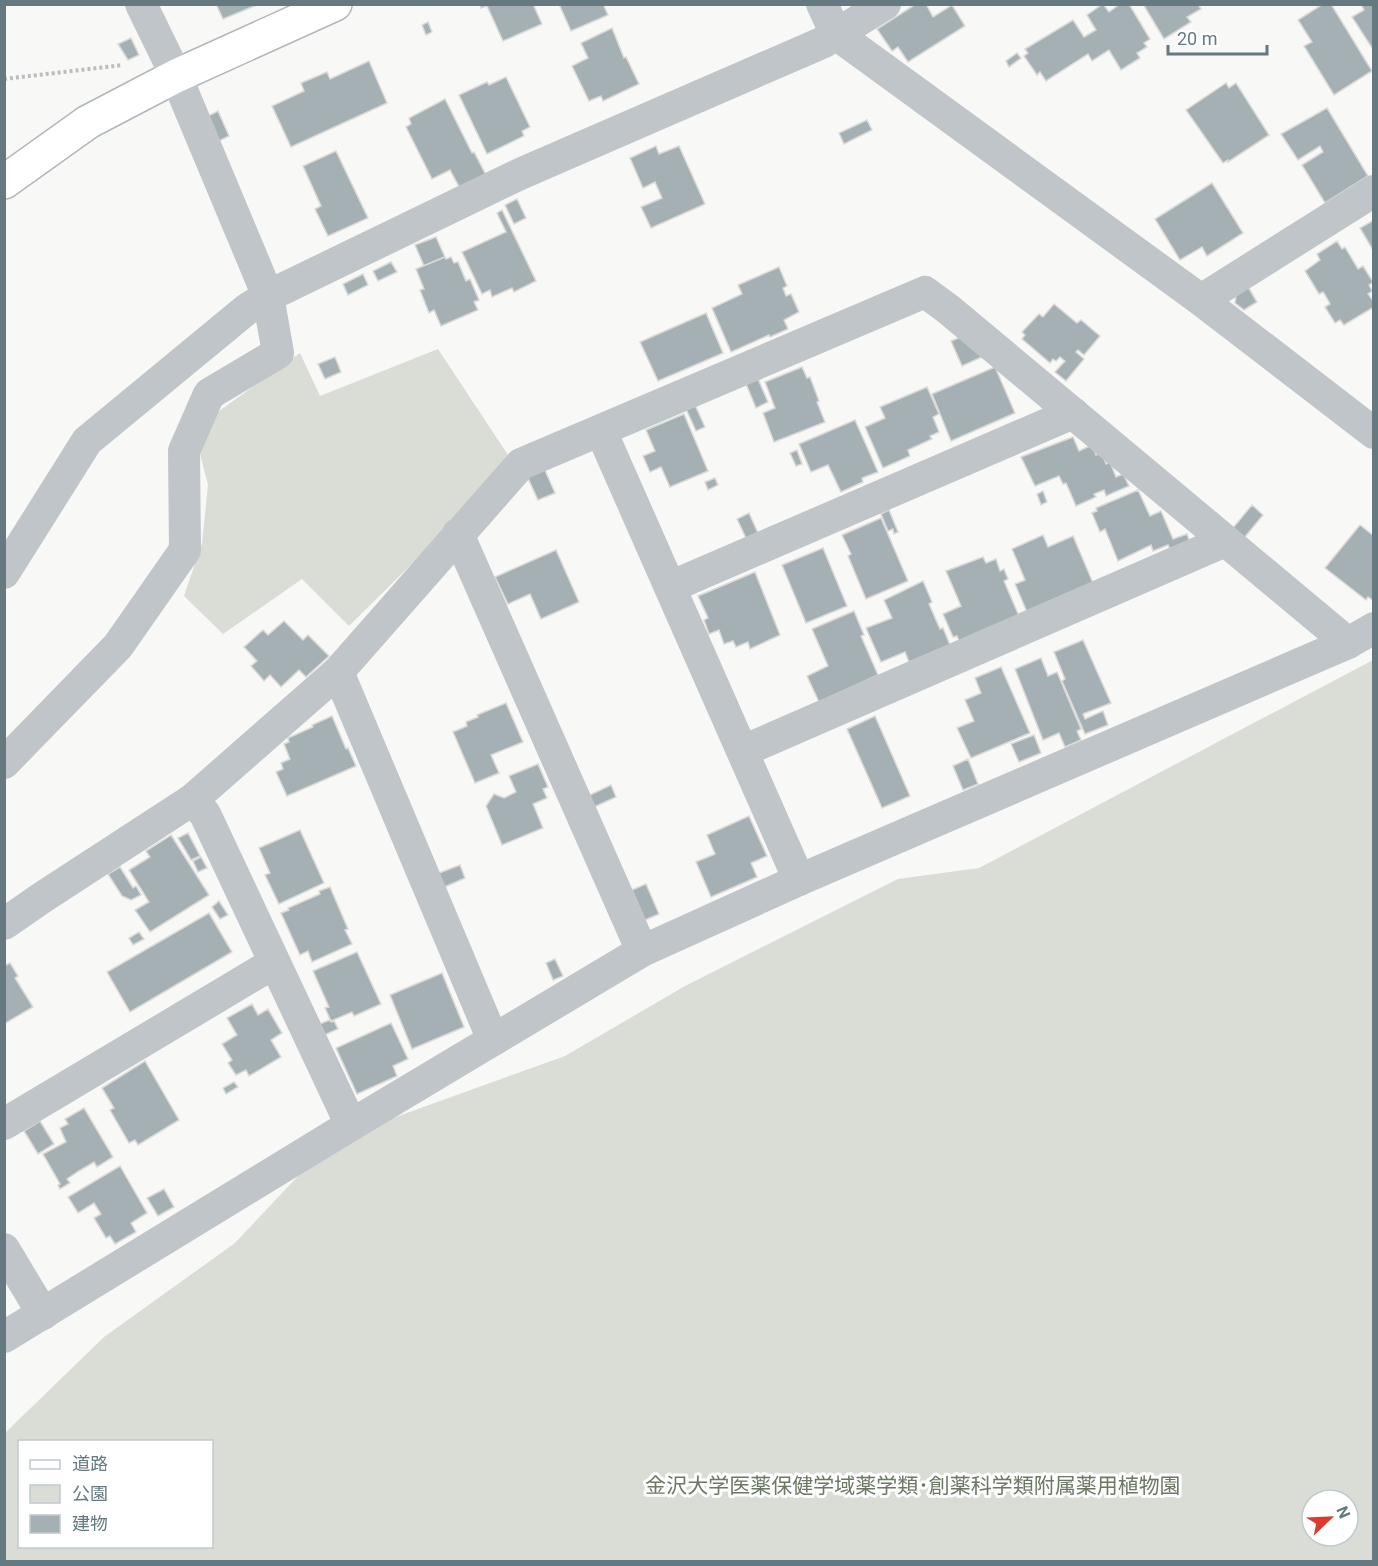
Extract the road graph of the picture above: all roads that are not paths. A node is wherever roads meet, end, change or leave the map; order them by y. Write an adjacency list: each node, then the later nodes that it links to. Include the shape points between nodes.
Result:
1 (141, 4): 6 (street)
2 (334, 4): 6 (street)
3 (822, 4): 5 (street)
4 (885, 4): 5 (street)
5 (836, 34): 9 (street, via 520,174); 10 (street)
6 (176, 76): 7 (street, via 88,122); 9 (street)
7 (4, 182)
8 (1374, 191): 10 (street)
9 (268, 296): 16 (street, via 87,441); 21 (street, via 278,353 208,394 184,451 185,550 118,646)
10 (1201, 300): 13 (street)
11 (1073, 413): 12 (street, via 925,292); 15 (street); 17 (street)
12 (601, 431): 14 (street, via 521,464); 17 (street)
13 (1374, 433)
14 (458, 534): 19 (street); 25 (street)
15 (1226, 541): 18 (street); 20 (street)
16 (4, 573)
17 (670, 587): 20 (street)
18 (1361, 636): 23 (street)
19 (338, 672): 22 (street); 27 (street)
20 (743, 751): 23 (street)
21 (4, 763)
22 (192, 800): 24 (street); 26 (street, via 205,814)
23 (799, 880): 25 (street)
24 (4, 924)
25 (642, 951): 27 (street)
26 (274, 963): 28 (street); 29 (street)
27 (493, 1040): 29 (street)
28 (4, 1124)
29 (351, 1125): 31 (street)
30 (4, 1250): 31 (street)
31 (43, 1314): 32 (street)
32 (4, 1337)

